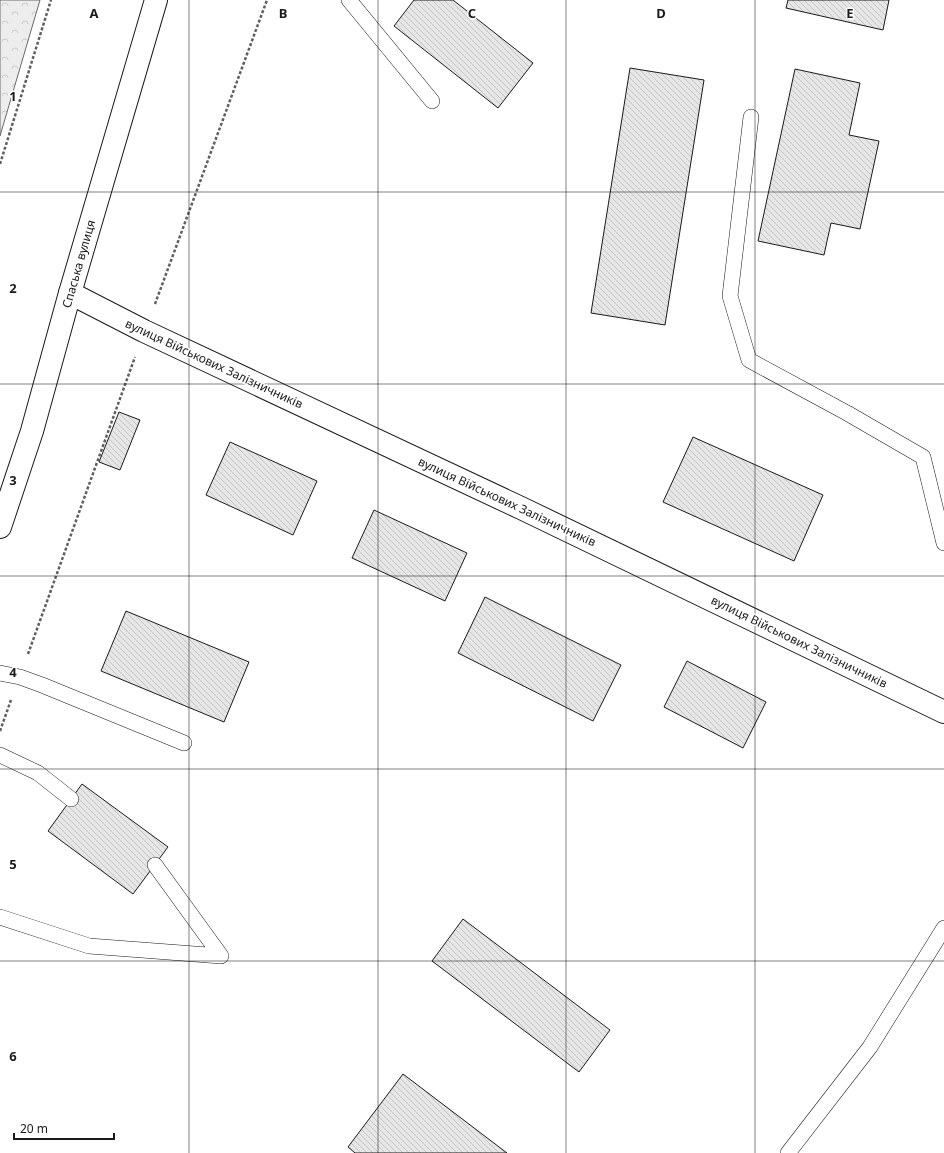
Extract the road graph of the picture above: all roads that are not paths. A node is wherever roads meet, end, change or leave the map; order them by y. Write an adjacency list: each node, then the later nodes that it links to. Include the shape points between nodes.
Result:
1 (156, 0): 5 (street, Спаська вулиця)
2 (349, 0): 3 (lane)
3 (432, 101)
4 (751, 117): 7 (lane, via 730,296 748,360 923,457)
5 (70, 293): 6 (street, Спаська вулиця, via 32,431); 9 (street, вулиця Військових Залізничників, via 144,331 521,508)
6 (0, 527)
7 (944, 543)
8 (0, 673): 10 (lane, via 20,677)
9 (944, 712)
10 (184, 743)
11 (0, 755): 12 (lane, via 38,773)
12 (71, 799)
13 (155, 865): 14 (lane, via 221,956 89,946)
14 (0, 917)
15 (944, 928): 16 (lane, via 870,1047)
16 (788, 1153)

